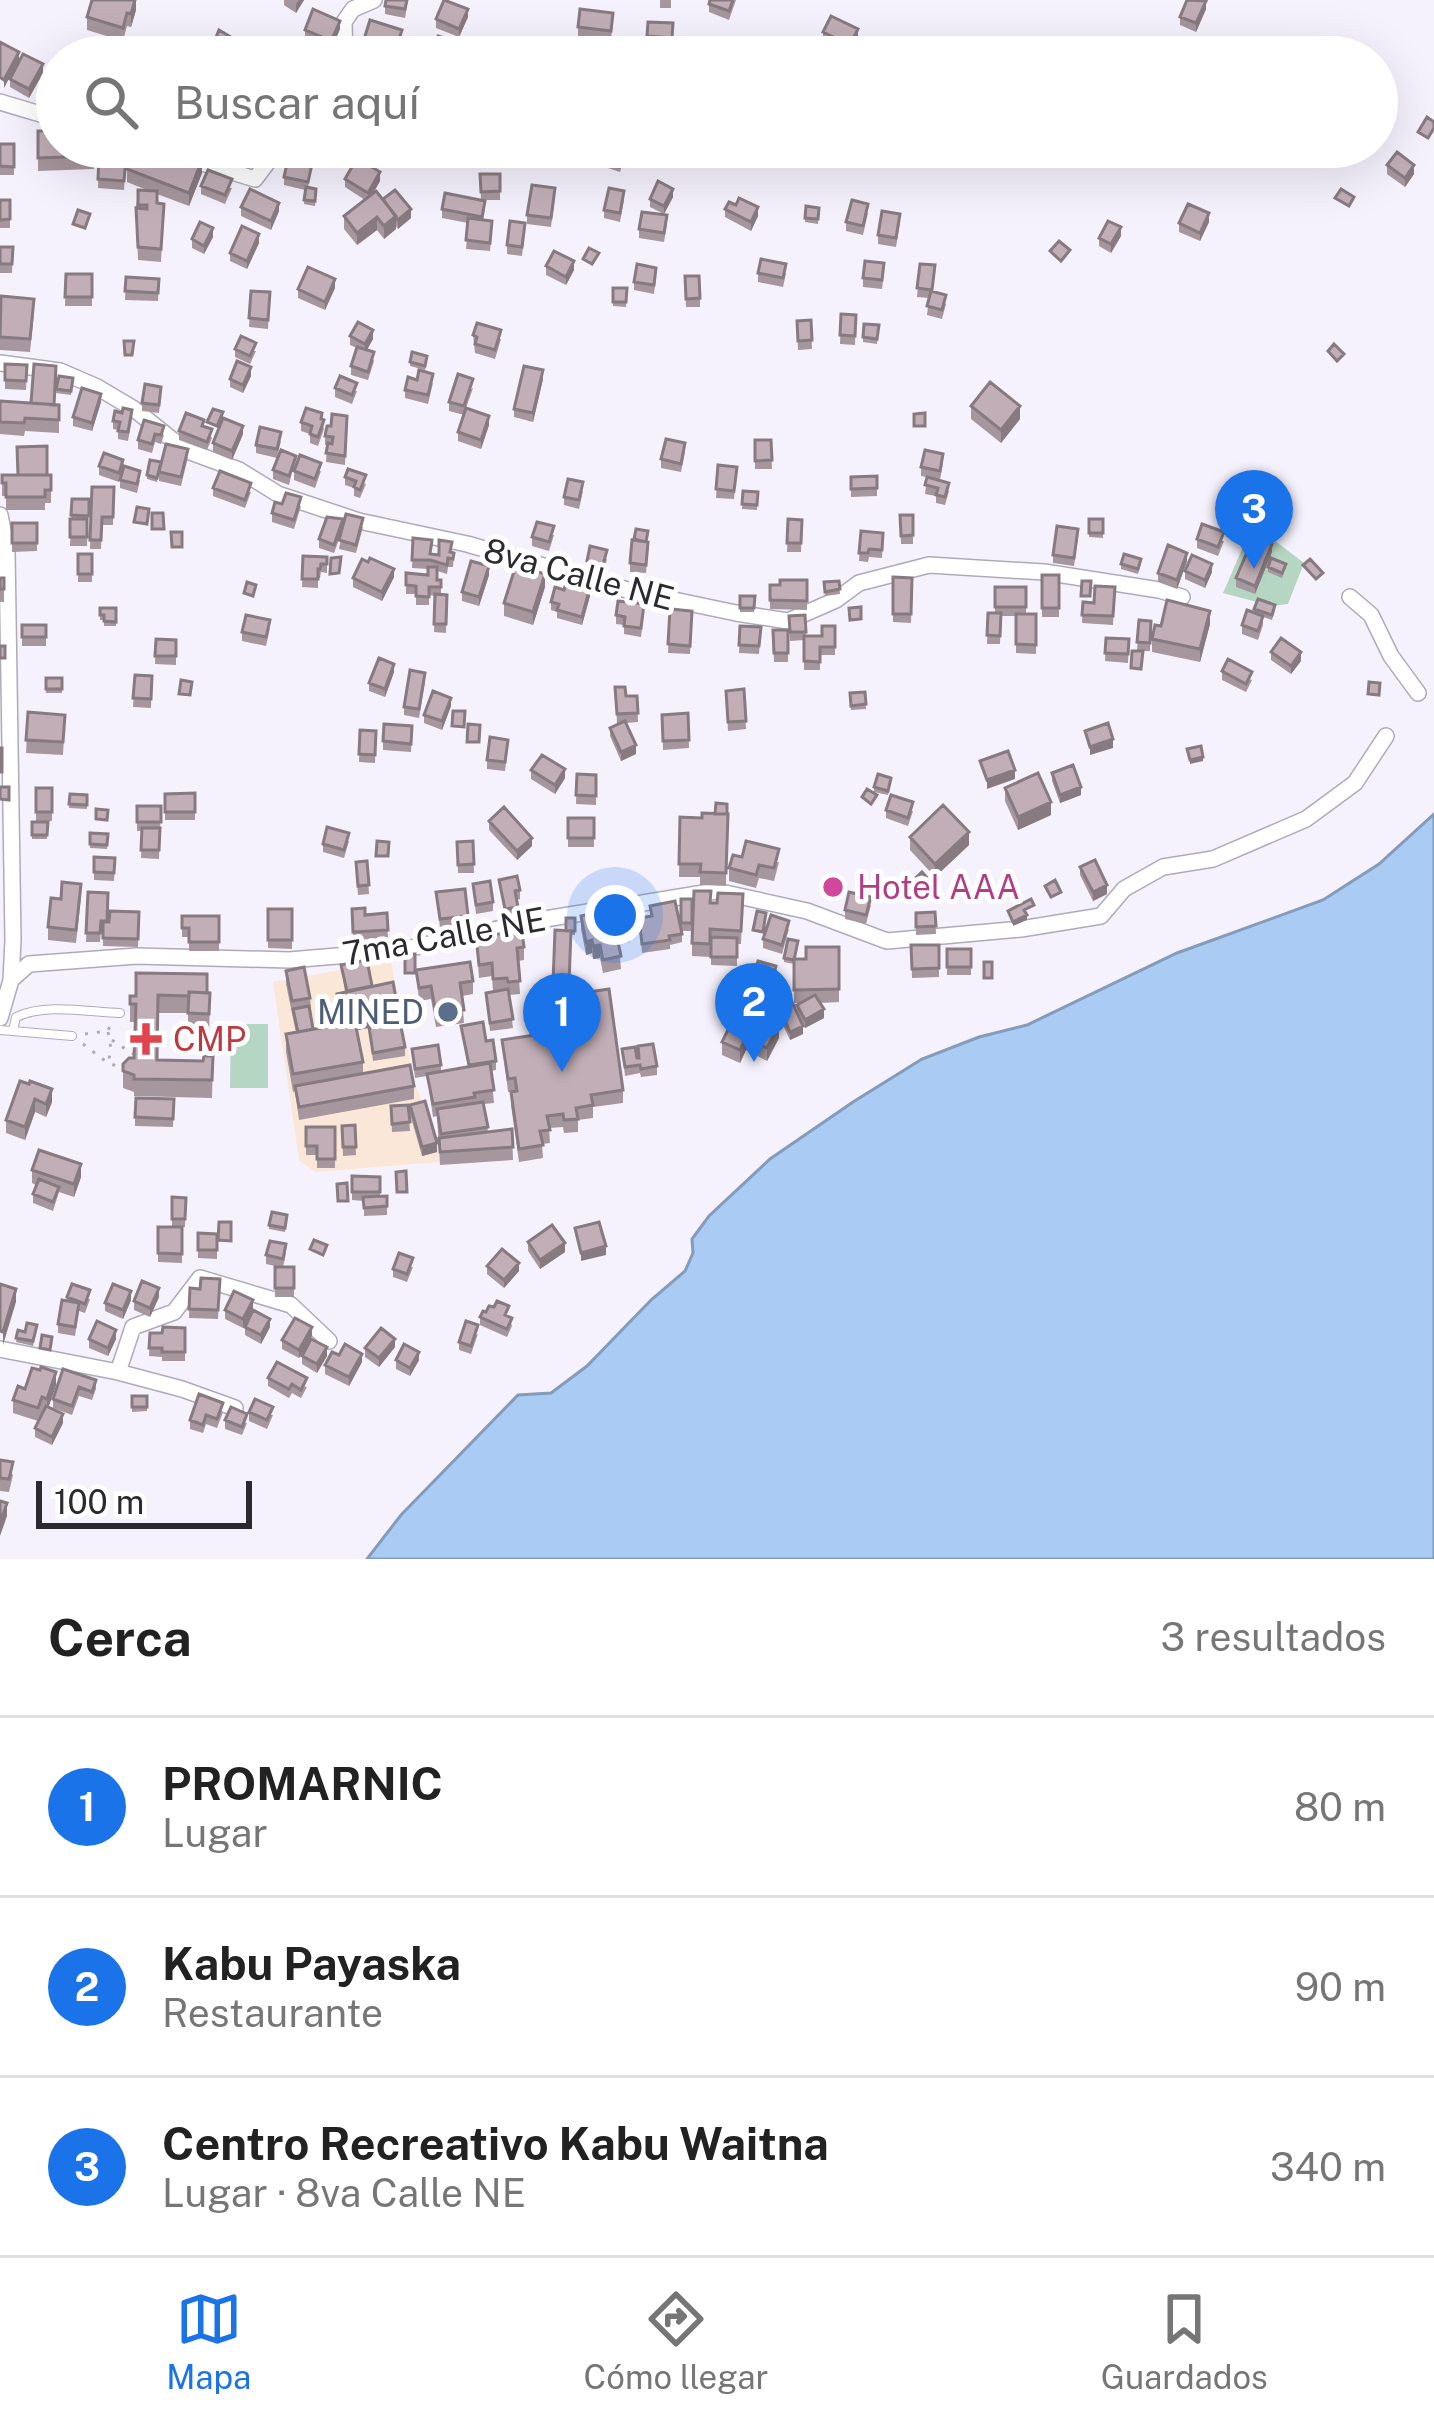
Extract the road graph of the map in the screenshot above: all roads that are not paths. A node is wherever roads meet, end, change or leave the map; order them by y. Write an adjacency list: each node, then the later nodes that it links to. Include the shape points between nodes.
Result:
1 (374, 0): 2 (street, via 353,9)
2 (344, 36)
3 (0, 102): 4 (street)
4 (36, 113)
5 (219, 168): 6 (street, via 255,179)
6 (263, 168)
7 (0, 363): 9 (street, 8va Calle NE, via 60,370 97,387 185,450 278,494 736,613 788,621 860,583 929,565 1045,572)
8 (0, 515): 13 (street)
9 (1183, 597)
10 (1350, 597): 11 (street, via 1371,614)
11 (1418, 693)
12 (1386, 736): 14 (street, 7ma Calle NE, via 1355,783 1306,819 1213,859 1163,867 1124,889 1100,916 887,941 807,911 716,891 397,950)
13 (13, 940): 14 (street); 15 (street)
14 (29, 964): 15 (street)
15 (11, 980): 17 (street)
16 (120, 1013): 17 (lane, via 50,1010)
17 (6, 1025): 18 (lane); 19 (lane)
18 (0, 1030)
19 (72, 1036)
20 (329, 1341): 22 (street, via 291,1305 200,1278 174,1312 133,1327)
21 (0, 1349): 22 (street)
22 (118, 1372): 23 (street)
23 (235, 1408)

